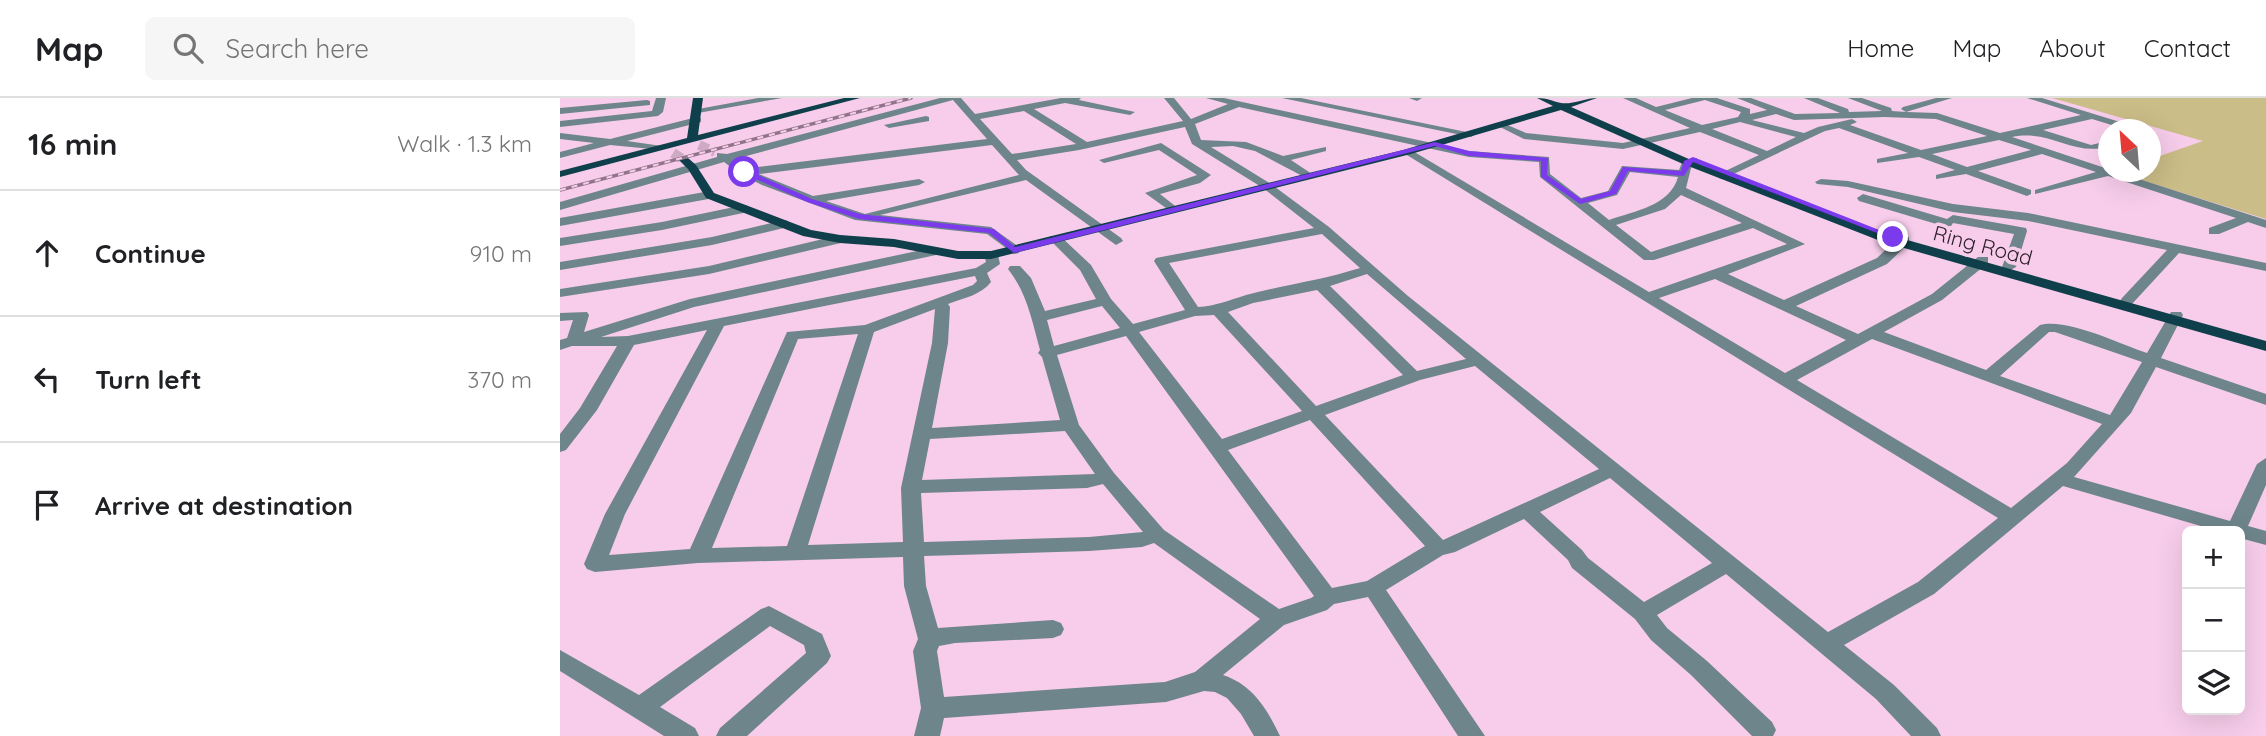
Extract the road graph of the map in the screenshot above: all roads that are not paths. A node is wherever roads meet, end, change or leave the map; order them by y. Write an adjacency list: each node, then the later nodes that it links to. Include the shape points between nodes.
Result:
1 (698, 98): 29 (main road)
2 (777, 98): 29 (street)
3 (856, 98): 49 (main road)
4 (954, 98): 23 (street); 32 (street)
5 (1124, 98): 35 (street)
6 (1212, 98): 21 (street)
7 (1287, 98): 42 (street)
8 (1542, 98): 22 (main road, Ring Road)
9 (1551, 98): 22 (main road)
10 (1592, 98): 22 (main road)
11 (1628, 98): 25 (street)
12 (1705, 98): 25 (street); 33 (street, via 1746,111)
13 (1742, 98): 27 (street)
14 (1808, 98): 30 (street)
15 (1853, 98): 28 (street)
16 (1947, 98): 28 (street)
17 (2032, 98): 31 (street)
18 (1071, 99): 24 (street); 35 (street)
19 (1176, 99): 36 (street)
20 (661, 100): 26 (street); 37 (street, via 654,114)
21 (1235, 105): 36 (street); 51 (street)
22 (1565, 106): 39 (main road); 48 (main road, Ring Road)
23 (916, 107): 57 (street, via 930,123 861,130); 62 (street)
24 (1027, 108): 32 (street); 52 (street)
25 (1655, 110): 40 (street)
26 (560, 111)
27 (1777, 111): 30 (street, via 1794,117); 33 (street)
28 (1890, 113): 30 (street); 38 (street); 44 (street, via 1937,116)
29 (698, 115): 46 (street); 49 (main road)
30 (1855, 115)
31 (2091, 116): 34 (street); 41 (street)
32 (974, 117): 47 (street)
33 (1740, 118): 40 (street); 45 (street)
34 (2102, 119)
35 (1140, 121): 36 (street); 52 (street)
36 (1191, 121): 50 (street, via 1196,142)
37 (560, 124)
38 (1840, 125): 45 (street); 61 (street)
39 (1503, 126): 42 (main road); 48 (street, via 1524,136 1623,146)
40 (1700, 129): 48 (street); 60 (street)
41 (2034, 131): 44 (street); 53 (street)
42 (1471, 134): 51 (main road)
43 (560, 136): 46 (street)
44 (1997, 136): 56 (street); 61 (street)
45 (1806, 137): 60 (street)
46 (609, 141): 54 (street); 59 (street)
47 (995, 141): 57 (street); 63 (street)
48 (1645, 142): 68 (main road, Ring Road)
49 (695, 143): 54 (main road)
50 (1202, 144): 64 (street, via 1231,141); 80 (street)
51 (1435, 144): 58 (main road); 84 (street, via 1469,153 1545,159 1544,176)
52 (1084, 145): 63 (street)
53 (2098, 146)
54 (658, 148): 67 (main road); 72 (main road)
55 (1322, 149): 64 (street)
56 (2040, 150): 69 (street); 70 (street)
57 (815, 152): 62 (street); 71 (street)
58 (1407, 152): 76 (main road); 118 (street)
59 (560, 155)
60 (1768, 155): 73 (street)
61 (1921, 155): 66 (street); 69 (street)
62 (725, 157): 67 (street); 71 (street)
63 (1010, 158): 75 (street)
64 (1283, 159): 76 (street)
65 (1104, 160): 87 (street, via 1161,146 1205,175 1151,193)
66 (1881, 161)
67 (686, 163): 82 (main road); 85 (street)
68 (1688, 165): 73 (main road, Ring Road); 81 (street); 84 (street, via 1626,168 1614,193)
69 (1963, 169): 74 (street, via 2033,192); 77 (street)
70 (2098, 169)
71 (744, 172): 83 (street)
72 (560, 174)
73 (1727, 175): 101 (main road, Ring Road)
74 (2098, 175)
75 (1028, 176): 88 (street); 95 (street)
76 (1308, 176): 80 (main road)
77 (1940, 177)
78 (919, 182): 83 (street)
79 (2138, 182): 89 (street)
80 (1266, 186): 87 (main road); 96 (street)
81 (1680, 190): 92 (street, via 1661,206); 93 (street)
82 (710, 195): 86 (main road); 90 (street)
83 (810, 200): 88 (street)
84 (1580, 202): 92 (street)
85 (560, 206)
86 (744, 209): 91 (main road); 102 (street)
87 (1173, 209): 95 (main road)
88 (859, 217): 103 (street, via 991,230)
89 (2247, 218): 94 (street); 97 (street)
90 (560, 222)
91 (784, 224): 98 (main road); 108 (street)
92 (1608, 224): 93 (street, via 1649,257)
93 (1753, 224): 115 (street, via 1798,244)
94 (2266, 224)
95 (1098, 229): 99 (main road); 100 (street)
96 (1325, 230): 112 (street); 125 (street, via 1161,261)
97 (2214, 231)
98 (840, 239): 105 (main road); 117 (street, via 709,270)
99 (1055, 239): 103 (main road); 120 (street, via 1086,268)
100 (1116, 241)
101 (1903, 241): 107 (main road, Ring Road); 123 (street, via 1882,261)
102 (560, 242)
103 (1014, 250): 106 (main road)
104 (2175, 250): 109 (street, via 2028,217 1953,208 1821,182 1865,199 1950,221 2021,230); 110 (street); 121 (street)
105 (936, 251): 106 (main road); 113 (street)
106 (992, 256): 114 (street, via 993,264)
107 (1981, 262): 109 (main road); 128 (main road, Ring Road); 132 (street, via 1937,297)
108 (560, 266)
109 (2009, 267): 121 (main road)
110 (2266, 267)
111 (1015, 269): 127 (street, via 1024,278)
112 (1370, 269): 116 (street); 138 (street)
113 (849, 271): 119 (street); 135 (street, via 690,303)
114 (980, 271): 119 (street); 122 (street, via 984,282 978,288)
115 (1716, 274): 118 (street); 123 (street)
116 (1320, 285): 124 (street); 140 (street)
117 (560, 293)
118 (1648, 297): 142 (street)
119 (852, 298): 129 (street)
120 (1105, 301): 127 (street); 131 (street)
121 (2127, 301): 128 (main road)
122 (939, 303): 130 (street); 149 (street, via 943,307 940,343)
123 (1783, 306): 132 (street)
124 (1218, 310): 125 (street); 144 (street)
125 (1195, 312): 131 (street)
126 (560, 317): 135 (street, via 582,315)
127 (1041, 317): 137 (street)
128 (2174, 317): 134 (main road); 136 (main road, Ring Road); 139 (street)
129 (717, 326): 133 (street); 167 (street, via 615,514 595,564)
130 (867, 329): 166 (street); 167 (street, via 792,335 789,339)
131 (1129, 332): 137 (street); 151 (street)
132 (1865, 336): 141 (street); 142 (street)
133 (628, 341): 135 (street); 145 (street)
134 (2266, 341)
135 (566, 343)
136 (2266, 346)
137 (1046, 353): 148 (street)
138 (1479, 360): 140 (street); 153 (street)
139 (2151, 362): 141 (street, via 2050,326); 143 (street); 147 (street)
140 (1414, 377): 144 (street)
141 (1988, 377): 147 (street)
142 (1785, 380): 158 (street)
143 (2266, 400)
144 (1314, 413): 151 (street); 164 (street)
145 (581, 416): 146 (street); 150 (street)
146 (560, 419)
147 (2113, 422): 155 (street)
148 (1070, 425): 149 (street); 154 (street)
149 (922, 434): 156 (street)
150 (560, 446)
151 (1218, 447): 170 (street)
152 (2266, 464): 160 (street)
153 (1614, 469): 157 (street); 168 (street)
154 (1108, 477): 156 (street, via 1087,482); 162 (street)
155 (2059, 479): 158 (street); 159 (street)
156 (911, 488): 165 (street)
157 (1527, 511): 164 (street); 171 (street, via 1580,563)
158 (2012, 518): 175 (street, via 1926,588)
159 (2225, 526)
160 (2237, 526)
161 (2245, 532): 163 (street)
162 (1157, 535): 165 (street, via 1090,544); 172 (street)
163 (2266, 538)
164 (1438, 548): 169 (street)
165 (912, 550): 166 (street); 174 (street, via 915,586)
166 (795, 552): 167 (street)
167 (698, 556)
168 (1729, 563): 171 (street); 175 (street)
169 (1373, 588): 170 (street); 185 (street)
170 (1326, 597): 172 (street, via 1319,604)
171 (1643, 612): 180 (street, via 1659,634)
172 (1276, 619): 177 (street)
173 (1052, 629): 174 (street)
174 (930, 639): 179 (street, via 925,651)
175 (1827, 644): 186 (street, via 1885,692)
176 (560, 659): 178 (street)
177 (1203, 680): 179 (street, via 1166,692); 184 (street, via 1235,690 1252,706)
178 (640, 708): 181 (street); 182 (street, via 769,615 814,640 819,656)
179 (933, 708): 183 (street)
180 (1763, 730)
181 (686, 736)
182 (729, 736)
183 (927, 736)
184 (1267, 736)
185 (1472, 736)
186 (1928, 736)

